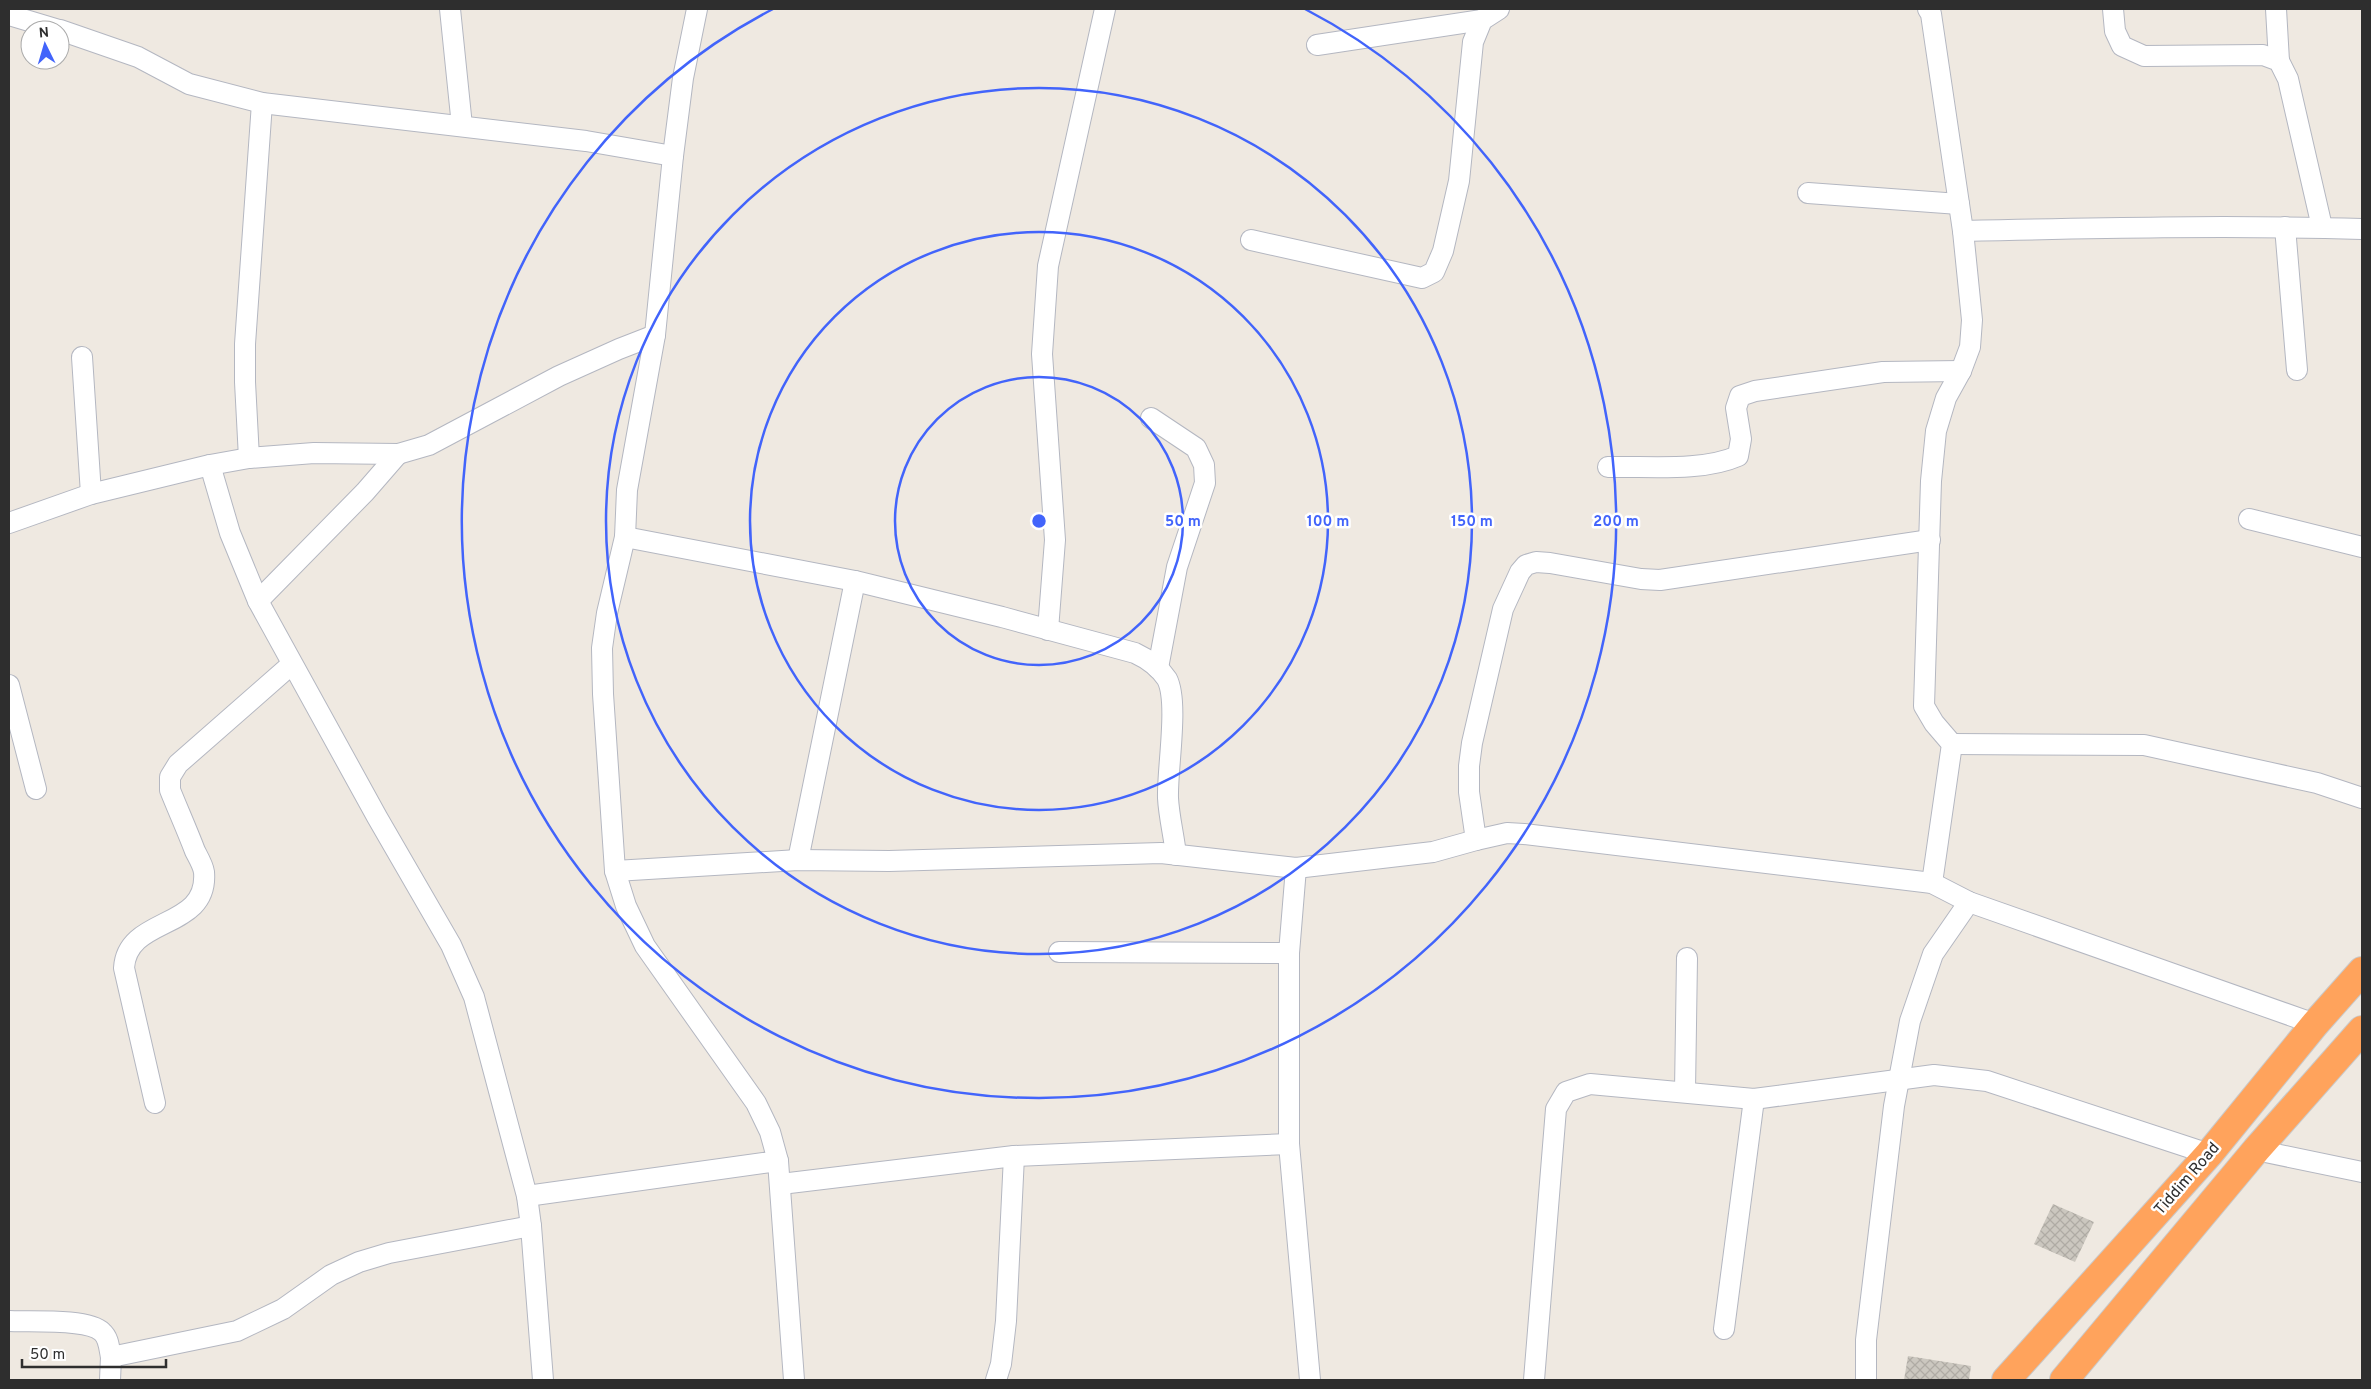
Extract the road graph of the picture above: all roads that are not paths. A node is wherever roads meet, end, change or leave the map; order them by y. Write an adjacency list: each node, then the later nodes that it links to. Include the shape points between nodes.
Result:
1 (450, 9): 15 (street)
2 (697, 9): 16 (street, via 683,78)
3 (1105, 9): 41 (street, via 1047,274 1042,354 1055,540)
4 (1498, 9): 10 (street)
5 (1928, 9): 18 (street)
6 (2113, 9): 13 (street, via 2115,31 2122,46 2144,56 2263,55)
7 (2276, 9): 13 (street)
8 (9, 14): 9 (street)
9 (28, 20)
10 (1482, 20): 12 (street); 23 (street, via 1473,42 1459,181 1443,251 1434,272 1422,278)
11 (70, 33): 14 (street, via 138,57 189,84)
12 (1317, 45)
13 (2279, 61): 20 (street, via 2288,79)
14 (262, 103): 15 (street); 30 (street, via 245,344)
15 (462, 126): 16 (street, via 586,141)
16 (673, 156): 24 (street)
17 (1808, 193): 18 (street)
18 (1959, 204): 22 (street)
19 (2285, 227): 20 (street); 22 (street); 26 (street)
20 (2322, 227): 21 (street)
21 (2362, 229)
22 (1963, 231): 27 (street, via 1972,320 1970,347)
23 (1251, 240)
24 (655, 335): 29 (street, via 559,376 429,445); 36 (street, via 628,490)
25 (82, 357): 33 (street)
26 (2297, 370)
27 (1961, 371): 32 (street, via 1883,372 1755,391 1740,396 1736,408 1741,439 1738,456 1724,462 1695,465); 37 (street, via 1946,398 1936,431)
28 (1150, 418): 43 (street, via 1196,448 1204,465 1205,482 1177,567)
29 (398, 454): 30 (street, via 324,453); 40 (street)
30 (249, 458): 31 (street)
31 (210, 465): 33 (street); 40 (street, via 230,533)
32 (1608, 467)
33 (91, 494): 35 (street)
34 (2249, 519): 38 (street)
35 (9, 524)
36 (625, 537): 39 (street); 52 (street, via 602,648)
37 (1930, 540): 45 (street, via 1924,706); 48 (street, via 1660,580 1550,563 1526,565 1506,598 1472,743 1469,792)
38 (2362, 547)
39 (855, 581): 41 (street); 50 (street)
40 (258, 601): 42 (street)
41 (1048, 630): 43 (street, via 1135,653)
42 (292, 664): 64 (street, via 178,764 170,777 170,790 204,871 201,896 191,909 136,939 125,955 124,968); 72 (street, via 451,945 474,997)
43 (1158, 668): 49 (street, via 1172,697 1168,798)
44 (9, 685): 46 (street)
45 (1952, 744): 47 (street, via 2144,745 2317,783); 53 (street)
46 (36, 789)
47 (2362, 798)
48 (1476, 840): 51 (street, via 1433,852); 53 (street, via 1524,834)
49 (1176, 855): 50 (street); 51 (street)
50 (798, 860): 52 (street)
51 (1296, 868): 56 (street)
52 (616, 871): 69 (street, via 626,906 645,946 756,1103 770,1132)
53 (1932, 883): 54 (street)
54 (1969, 902): 59 (street); 61 (street, via 1933,954 1910,1021)
55 (1059, 952): 56 (street)
56 (1289, 953): 65 (street)
57 (1687, 958): 62 (street)
58 (2362, 971): 59 (highway, Tiddim Road)
59 (2315, 1024): 67 (highway, Tiddim Road)
60 (2362, 1030): 66 (highway)
61 (1900, 1079): 63 (street); 67 (street, via 1934,1075 1987,1081); 83 (street, via 1866,1340)
62 (1685, 1091): 63 (street); 82 (street, via 1590,1084 1566,1092 1556,1109)
63 (1754, 1099): 75 (street)
64 (155, 1103)
65 (1289, 1144): 68 (street); 81 (street)
66 (2256, 1150): 70 (street); 85 (highway)
67 (2209, 1154): 84 (highway, Tiddim Road)
68 (1014, 1156): 71 (street); 80 (street, via 1006,1321)
69 (778, 1161): 71 (street); 72 (street)
70 (2362, 1172)
71 (781, 1184): 79 (street)
72 (527, 1196): 73 (street)
73 (531, 1226): 76 (street, via 381,1255 332,1275 283,1309 237,1331); 78 (street)
74 (9, 1321): 76 (street, via 86,1324 102,1331 108,1340)
75 (1724, 1328)
76 (111, 1357): 77 (street)
77 (110, 1380)
78 (543, 1380)
79 (794, 1380)
80 (996, 1380)
81 (1310, 1380)
82 (1534, 1380)
83 (1866, 1380)
84 (2006, 1380)
85 (2064, 1380)

